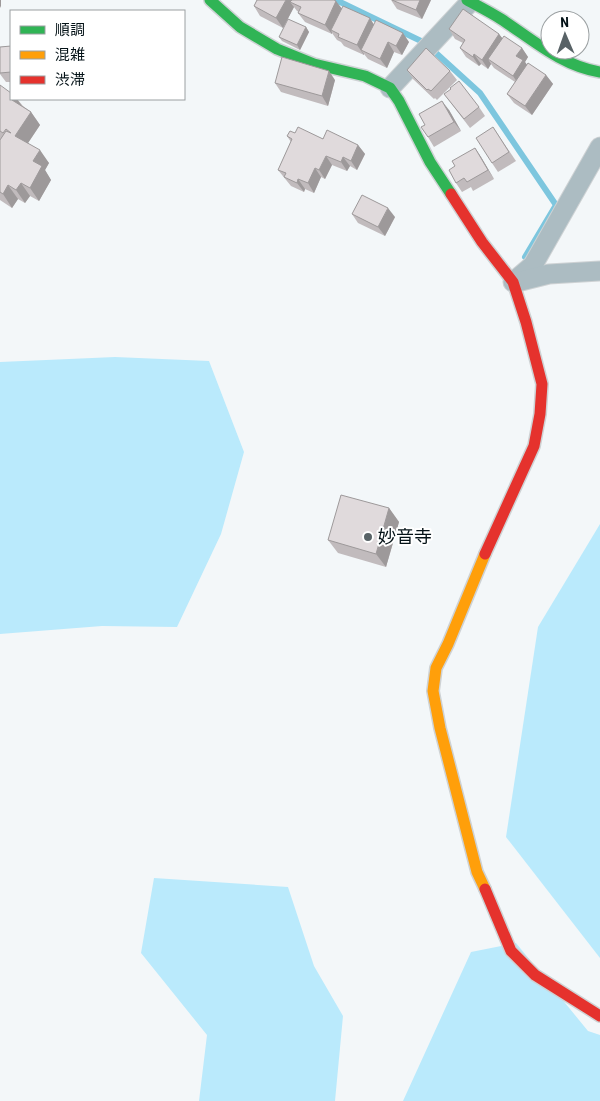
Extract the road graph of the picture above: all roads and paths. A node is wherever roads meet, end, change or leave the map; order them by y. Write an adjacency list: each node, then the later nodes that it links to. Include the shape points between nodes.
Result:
1 (210, 0): 4 (street, via 240,26 277,49 314,64 364,76)
2 (469, 1): 3 (street, via 561,59 583,69); 4 (street)
3 (600, 72)
4 (390, 88): 7 (street, via 430,162 482,242)
5 (600, 147): 7 (street, via 533,265)
6 (600, 271): 7 (street, via 549,274)
7 (513, 282): 8 (street, via 542,384 534,446 436,668 433,691 477,872 512,951 535,975)
8 (600, 1016)

